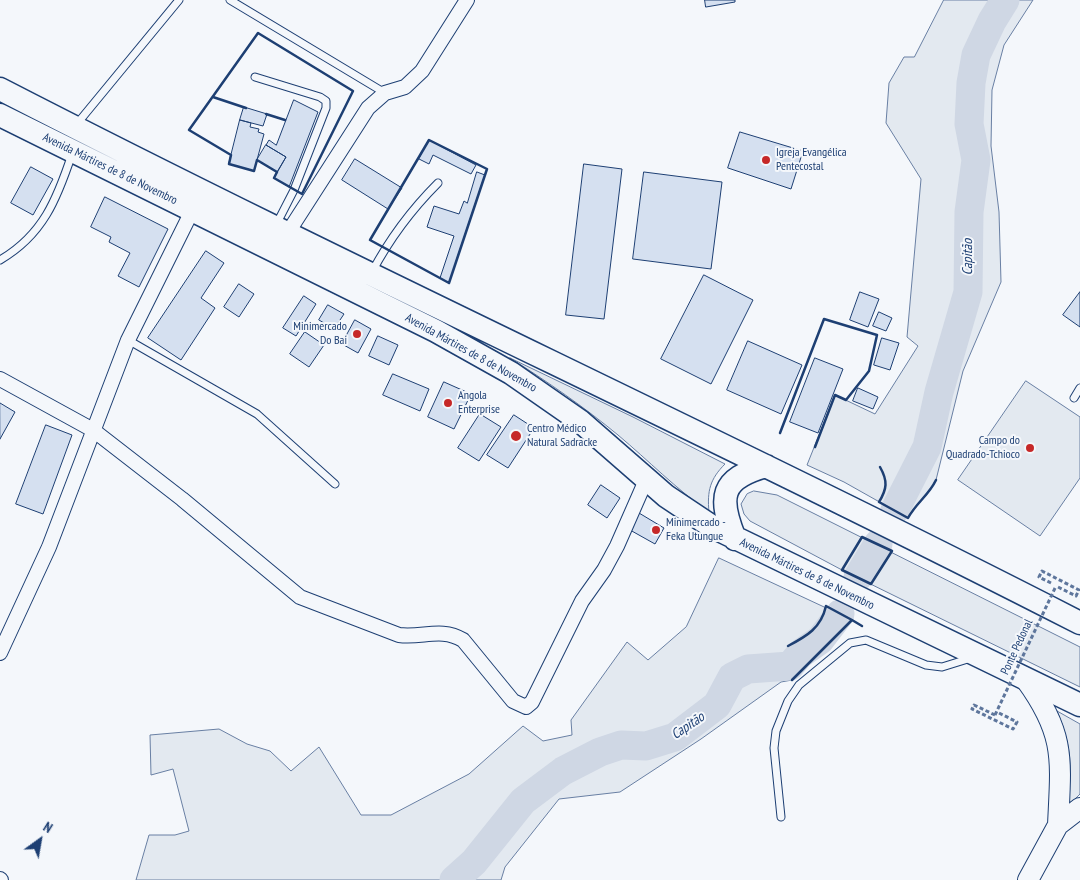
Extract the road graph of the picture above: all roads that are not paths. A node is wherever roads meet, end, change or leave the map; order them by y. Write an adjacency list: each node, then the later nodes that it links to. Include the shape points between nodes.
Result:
1 (179, 0): 8 (lane)
2 (230, 0): 6 (lane)
3 (467, 0): 6 (street, via 422,71 405,87)
4 (255, 78): 12 (lane, via 326,101)
5 (0, 89): 8 (main road, Avenida Mártires de 8 de Novembro)
6 (385, 93): 12 (street, via 368,108)
7 (0, 115): 9 (main road, Avenida Mártires de 8 de Novembro)
8 (74, 128): 12 (main road, Avenida Mártires de 8 de Novembro)
9 (74, 150): 11 (main road, Avenida Mártires de 8 de Novembro); 13 (lane, via 58,198 43,222 19,249)
10 (438, 183): 14 (lane, via 411,210)
11 (193, 209): 15 (street); 21 (main road, Avenida Mártires de 8 de Novembro, via 511,373 580,421)
12 (281, 230): 14 (main road, Avenida Mártires de 8 de Novembro)
13 (0, 260)
14 (370, 274): 20 (main road, Avenida Mártires de 8 de Novembro)
15 (128, 340): 19 (street); 22 (lane, via 258,414)
16 (0, 379): 19 (street)
17 (1080, 388): 18 (lane)
18 (1074, 398)
19 (93, 430): 21 (street, via 182,499 300,598 399,635 452,634 463,640 513,701 526,707 532,702 582,601 617,546); 25 (street, via 49,548)
20 (766, 466): 23 (main road, via 740,476 726,491 725,508); 24 (main road, Avenida Mártires de 8 de Novembro)
21 (646, 480): 23 (main road, Avenida Mártires de 8 de Novembro, via 687,511)
22 (335, 484)
23 (735, 539): 26 (main road, Avenida Mártires de 8 de Novembro)
24 (1080, 623)
25 (0, 653)
26 (977, 656): 27 (main road, Avenida Mártires de 8 de Novembro); 30 (lane, via 942,667 926,665 866,640 850,643 829,660 799,685 788,701 776,731 774,748)
27 (1026, 680): 28 (main road, Avenida Mártires de 8 de Novembro); 31 (street, via 1044,703 1056,734 1061,761)
28 (1080, 705)
29 (1080, 808): 31 (street)
30 (781, 817)
31 (1058, 825): 32 (street)
32 (1028, 880)

